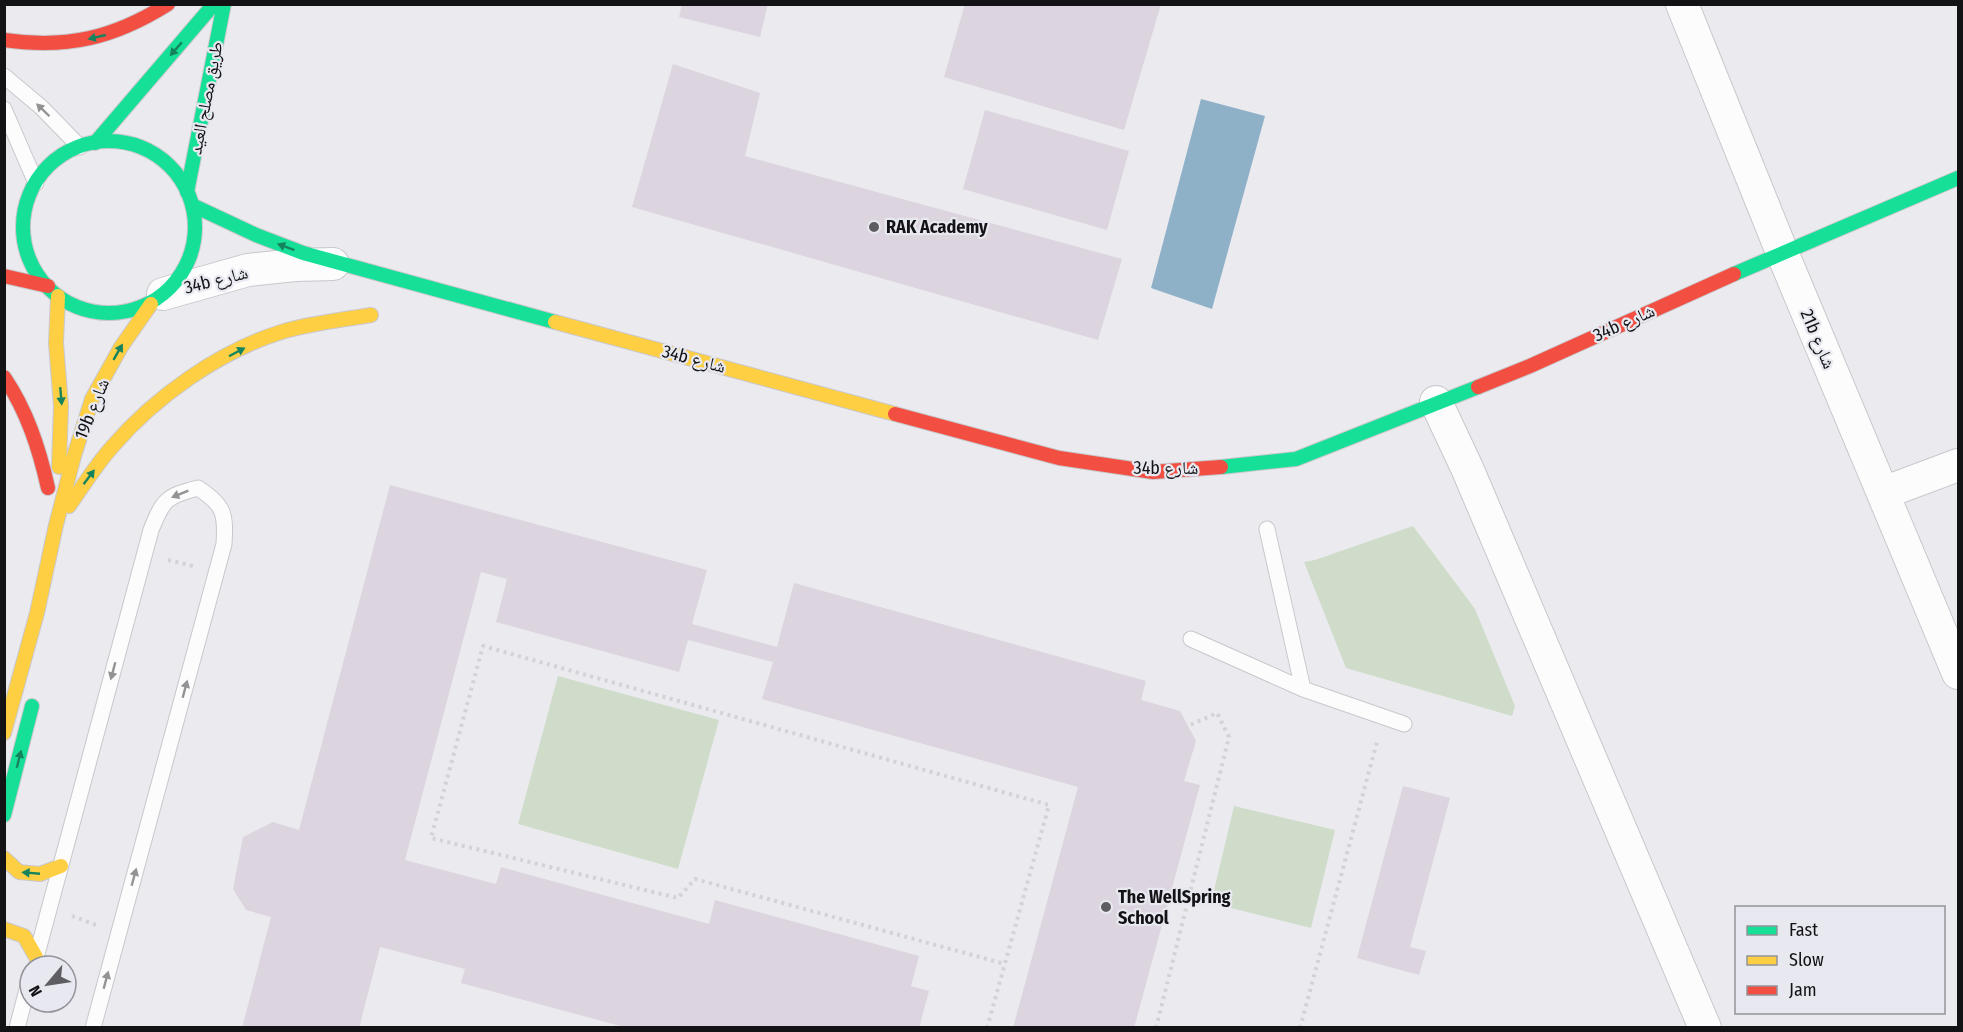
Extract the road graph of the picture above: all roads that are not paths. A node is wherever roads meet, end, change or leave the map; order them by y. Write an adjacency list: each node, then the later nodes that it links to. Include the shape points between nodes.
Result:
1 (168, 4): 5 (street, one-way to 5, via 147,19 99,37 49,45)
2 (214, 4): 8 (street, طريق مصلح العيد, one-way to 8)
3 (224, 4): 12 (street, طريق مصلح العيد)
4 (1682, 4): 15 (street, 21b شارع)
5 (4, 40)
6 (4, 76): 9 (lane, one-way to 6)
7 (4, 109): 11 (lane)
8 (95, 143): 9 (street); 12 (street, via 114,141 160,158)
9 (80, 147): 11 (street, via 57,159)
10 (1959, 178): 15 (street, 34b شارع)
11 (34, 188): 13 (street); 18 (street, via 26,204 25,244 31,262)
12 (187, 192): 14 (street)
13 (14, 202)
14 (192, 206): 16 (street, 34b شارع, one-way to 14, via 262,238); 19 (street, via 194,241 188,264)
15 (1782, 252): 22 (street, 34b شارع, via 1530,366); 24 (street, 21b شارع)
16 (342, 264): 19 (street, 34b شارع, via 248,270); 22 (street, 34b شارع, via 1059,458 1153,471 1296,459)
17 (4, 276): 18 (street)
18 (53, 291): 19 (street, via 78,308 106,314 133,310); 25 (street, 19b شارع, one-way to 25, via 61,406)
19 (157, 299): 25 (street, 19b شارع, one-way to 19, via 92,399 121,347)
20 (371, 315): 25 (street, one-way to 20, via 120,438 160,401 203,370 251,345 302,327)
21 (4, 377): 25 (street, via 20,399 41,454)
22 (1436, 402): 42 (street)
23 (1959, 465): 24 (street)
24 (1883, 493): 30 (street, 21b شارع)
25 (56, 525): 27 (street, 19b شارع)
26 (1267, 529): 31 (lane)
27 (37, 613): 29 (street); 34 (street, 19b شارع)
28 (1191, 639): 31 (lane)
29 (39, 653)
30 (1959, 673)
31 (1303, 689): 33 (lane)
32 (35, 695): 35 (street, one-way to 32)
33 (1404, 724)
34 (4, 733)
35 (4, 815)
36 (4, 858): 37 (street, one-way to 36, via 40,874 19,872)
37 (61, 866): 40 (lane); 41 (lane, one-way to 37, via 224,544 225,520 216,500 198,488 174,494 160,509 144,555)
38 (4, 929): 39 (street, via 24,936)
39 (32, 954)
40 (37, 954)
41 (93, 1028)
42 (1705, 1028)

